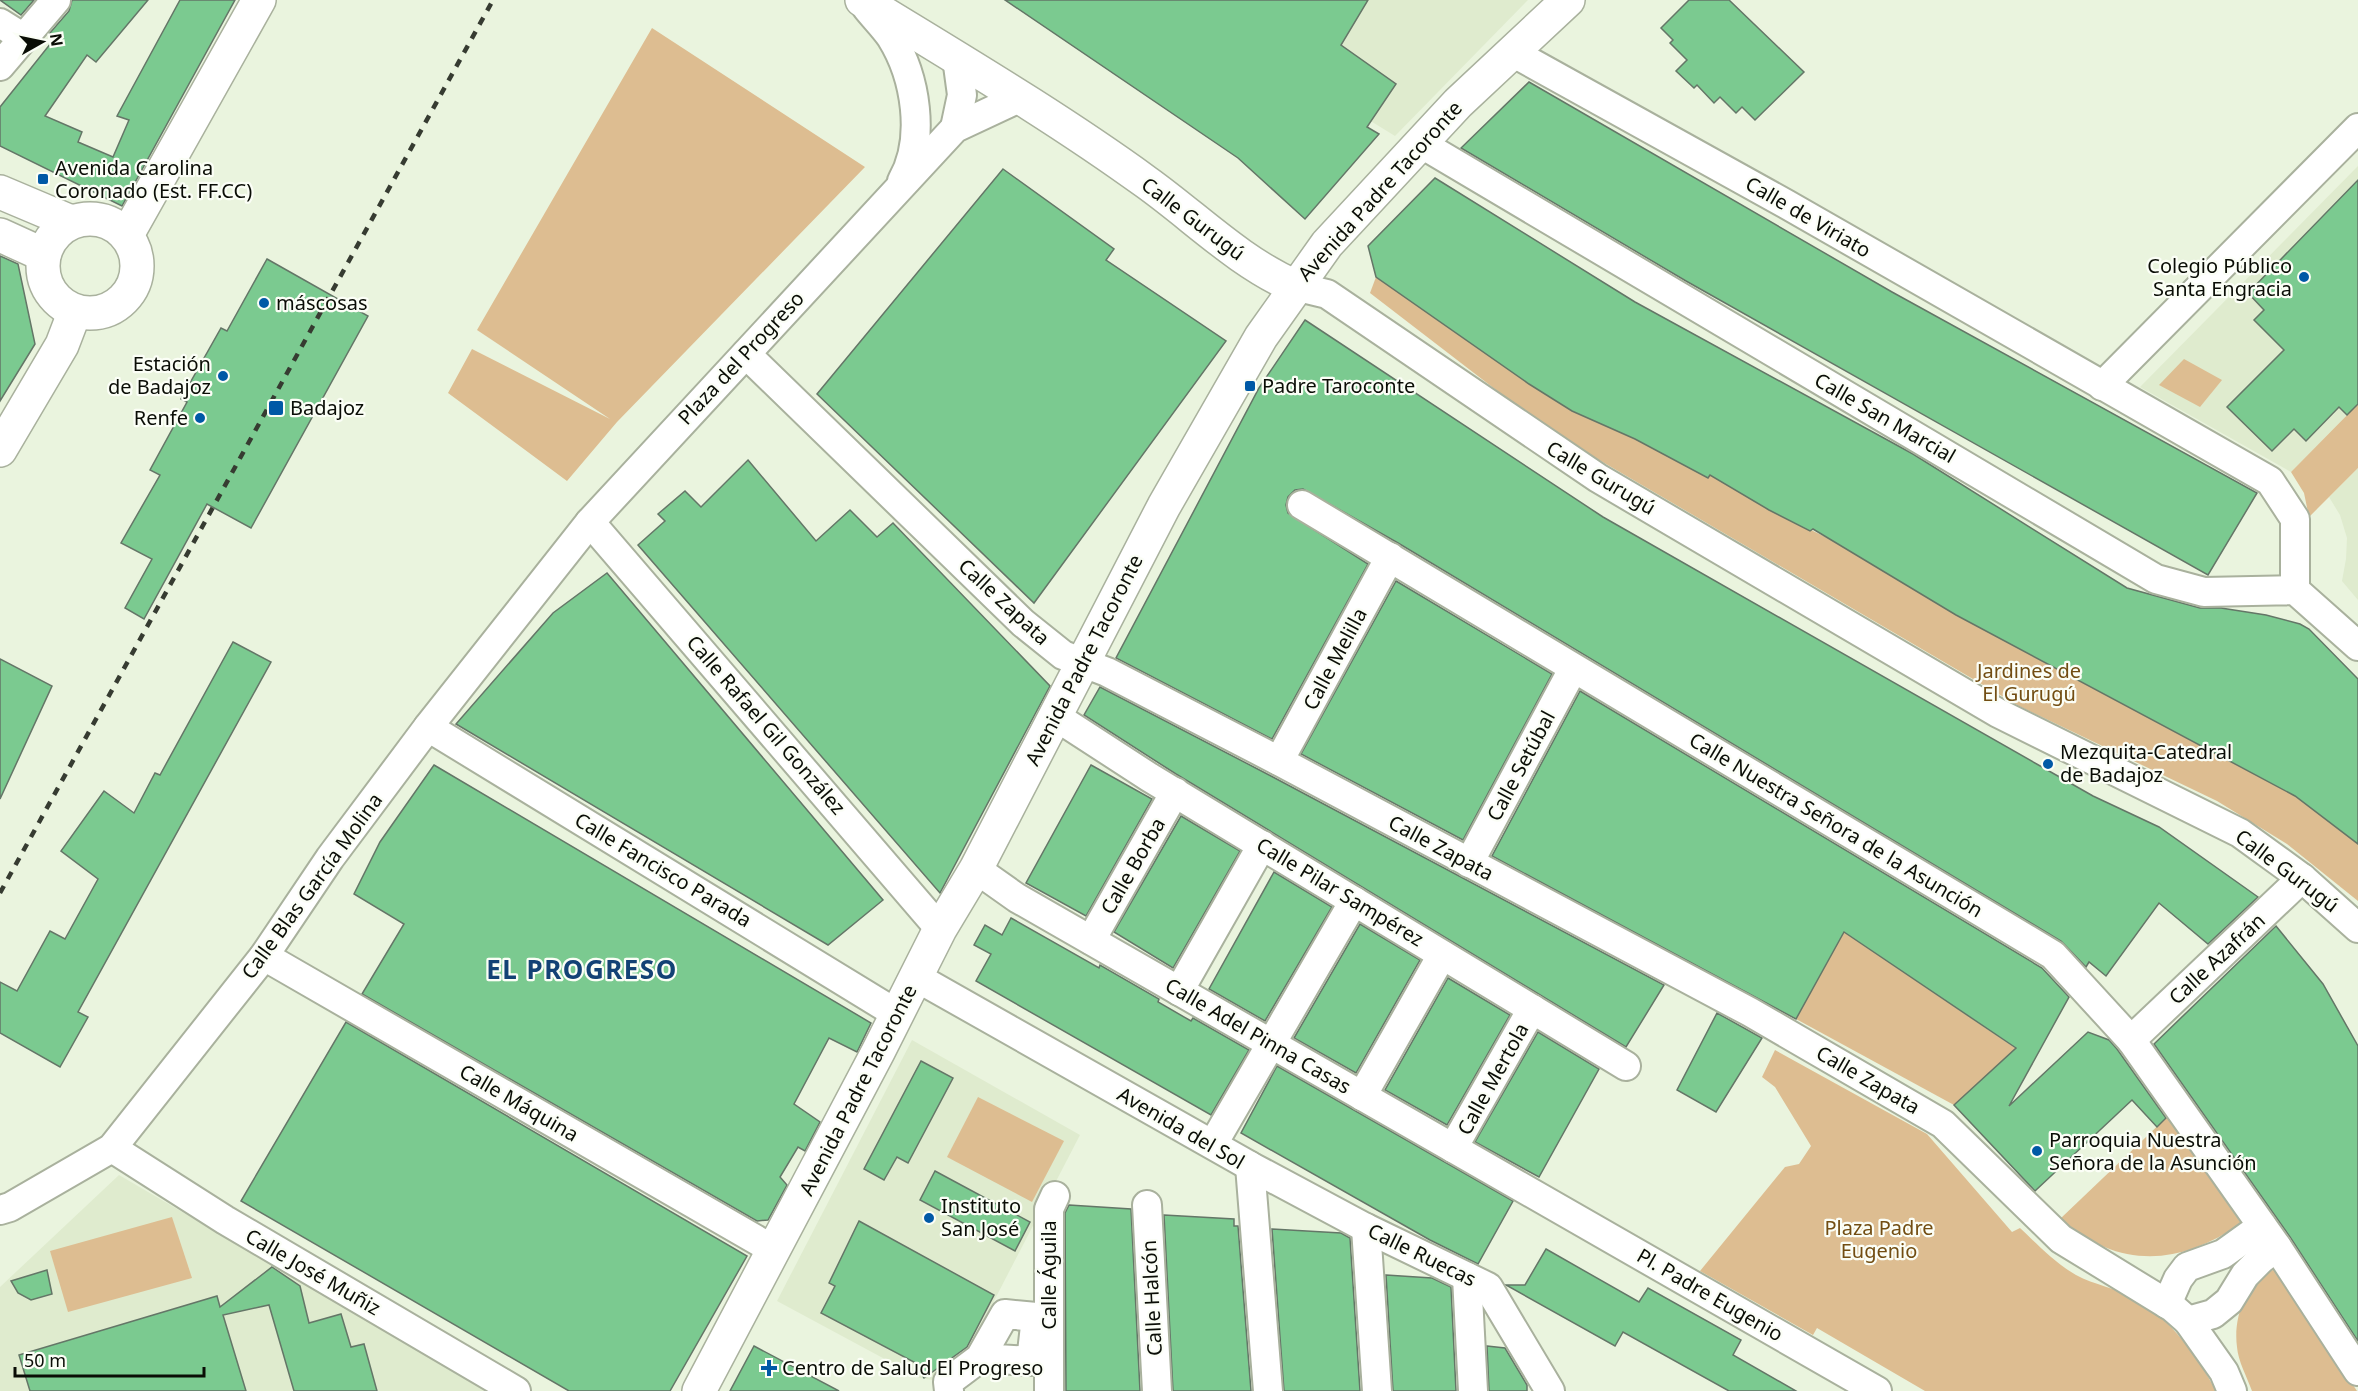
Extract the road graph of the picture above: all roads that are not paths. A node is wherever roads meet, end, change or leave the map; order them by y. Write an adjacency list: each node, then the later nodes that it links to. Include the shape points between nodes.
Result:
1 (56, 0): 6 (street)
2 (259, 0): 18 (main road)
3 (861, 0): 8 (main road, Calle Gurugú); 15 (street, Plaza del Progreso, via 891,36 903,60 916,115 908,170)
4 (1568, 0): 7 (main road, Avenida Padre Tacoronte)
5 (0, 23): 6 (street)
6 (24, 38): 9 (street)
7 (1512, 52): 13 (main road, Avenida Padre Tacoronte); 23 (street, Calle de Viriato, via 1776,198)
8 (957, 58): 10 (main road, Calle Gurugú); 11 (street, via 962,95)
9 (0, 66)
10 (1019, 98): 11 (street, Plaza del Progreso); 20 (main road, Calle Gurugú, via 1145,181 1264,273)
11 (955, 128): 15 (street, Plaza del Progreso)
12 (2358, 128): 23 (street)
13 (1420, 143): 20 (main road, Avenida Padre Tacoronte, via 1327,244); 28 (street, Calle San Marcial, via 2156,579 2204,592)
14 (0, 192): 16 (main road)
15 (894, 195): 22 (street, Plaza del Progreso)
16 (71, 222): 18 (main road, via 101,219); 19 (main road, via 50,241)
17 (0, 235): 19 (main road)
18 (127, 235): 21 (main road, via 138,264 129,293 105,311)
19 (44, 255): 21 (main road, via 43,268 52,295)
20 (1294, 286): 30 (main road, Avenida Padre Tacoronte, via 1164,506); 39 (street, Calle Gurugú, via 1327,294 1535,438 1618,490 1998,713 2240,833)
21 (75, 311): 24 (main road, via 62,345)
22 (746, 354): 26 (street, Plaza del Progreso); 30 (street, Calle Zapata, via 1023,623 1063,655)
23 (2102, 386): 28 (street, Calle de Viriato, via 2270,481 2295,519)
24 (0, 450)
25 (1302, 505): 27 (street, Calle Nuestra Señora de la Asunción)
26 (590, 522): 33 (street, Calle Blas García Molina); 42 (street, Calle Rafael Gil González)
27 (1390, 557): 31 (street, Calle Nuestra Señora de la Asunción); 34 (street, Calle Melilla)
28 (2295, 590): 29 (street)
29 (2358, 646)
30 (1082, 663): 32 (main road, Avenida Padre Tacoronte); 34 (street, Calle Zapata, via 1107,672)
31 (1573, 669): 37 (street, Calle Setúbal); 50 (street, Calle Nuestra Señora de la Asunción, via 2053,955)
32 (1055, 716): 35 (street, Calle Pilar Sampérez); 38 (main road, Avenida Padre Tacoronte)
33 (428, 727): 45 (street, Calle Blas García Molina, via 330,858); 49 (street, Calle Fancisco Parada)
34 (1279, 761): 37 (street, Calle Zapata)
35 (1175, 792): 36 (street, Calle Pilar Sampérez); 43 (street, Calle Borba)
36 (1262, 845): 40 (street, Calle Pilar Sampérez); 47 (street)
37 (1469, 863): 66 (street, Calle Zapata, via 1750,1012 1943,1124 2061,1239)
38 (976, 869): 42 (main road, Avenida Padre Tacoronte); 43 (street, Calle Adel Pinna Casas, via 1017,898)
39 (2302, 878): 41 (street, Calle Gurugú); 50 (street, Calle Azafrán)
40 (1354, 901): 44 (street, Calle Pilar Sampérez); 51 (street)
41 (2358, 928)
42 (940, 929): 46 (main road, Avenida Padre Tacoronte)
43 (1091, 940): 47 (street, Calle Adel Pinna Casas)
44 (1442, 955): 48 (street, Calle Pilar Sampérez); 53 (street)
45 (264, 956): 55 (street, Calle Blas García Molina); 64 (street, Calle Máquina)
46 (916, 977): 49 (main road, Avenida Padre Tacoronte); 54 (street, Avenida del Sol)
47 (1179, 991): 51 (street, Calle Adel Pinna Casas)
48 (1532, 1009): 52 (street, Calle Pilar Sampérez); 56 (street, Calle Mertola)
49 (897, 1014): 64 (main road, Avenida Padre Tacoronte)
50 (2131, 1040): 63 (street, Calle Nuestra Señora de la Asunción)
51 (1271, 1044): 53 (street, Calle Adel Pinna Casas); 54 (street)
52 (1626, 1066)
53 (1362, 1096): 56 (street, Calle Adel Pinna Casas)
54 (1213, 1144): 57 (street, Avenida del Sol)
55 (112, 1148): 61 (street, Calle Blas García Molina, via 10,1207); 69 (street, Calle José Muñiz, via 225,1220)
56 (1454, 1148): 59 (street, Calle Adel Pinna Casas)
57 (1250, 1166): 62 (street, Calle Ruecas); 74 (street, Avenida del Sol)
58 (1055, 1197): 72 (street, Calle Águila, via 1049,1209)
59 (1543, 1200): 78 (street, Pl. Padre Eugenio)
60 (1147, 1205): 73 (street, Calle Halcón)
61 (0, 1209)
62 (1366, 1228): 65 (street, Calle Ruecas); 75 (street)
63 (2270, 1236): 66 (street, via 2261,1259 2213,1314); 66 (street, via 2187,1267 2178,1279); 68 (street, Calle Nuestra Señora de la Asunción)
64 (774, 1250): 70 (main road, Avenida Padre Tacoronte)
65 (1467, 1277): 76 (street); 77 (street, Calle Ruecas, via 1488,1287)
66 (2178, 1313): 79 (street, Calle Zapata, via 2224,1372)
67 (980, 1358): 71 (street, via 948,1382)
68 (2358, 1371)
69 (516, 1391)
70 (699, 1391)
71 (949, 1391)
72 (1049, 1391)
73 (1157, 1391)
74 (1268, 1391)
75 (1377, 1391)
76 (1473, 1391)
77 (1550, 1391)
78 (1877, 1391)
79 (2232, 1391)

